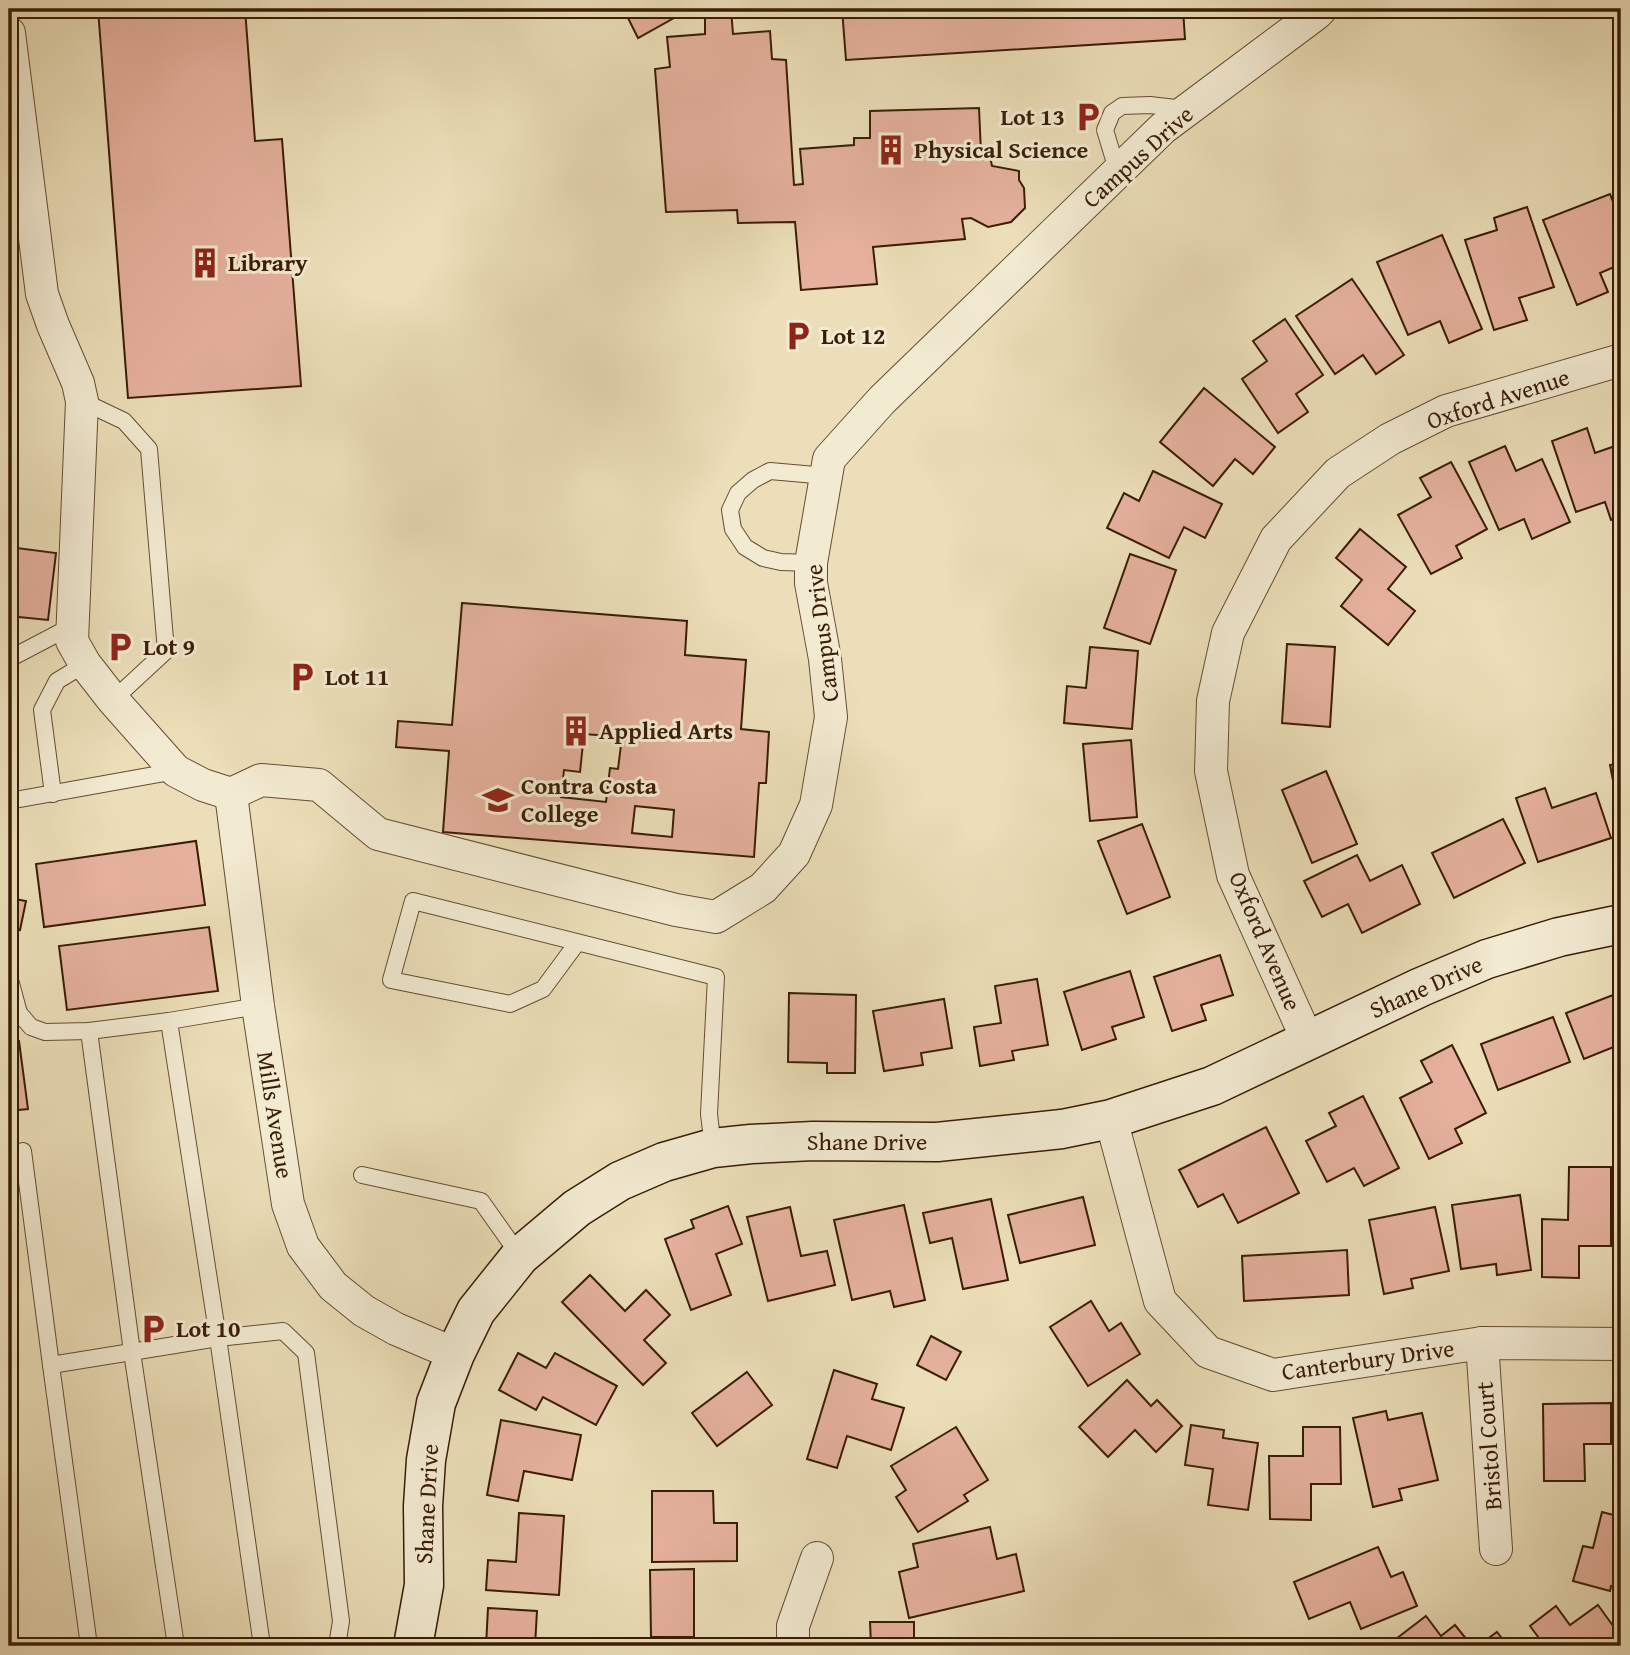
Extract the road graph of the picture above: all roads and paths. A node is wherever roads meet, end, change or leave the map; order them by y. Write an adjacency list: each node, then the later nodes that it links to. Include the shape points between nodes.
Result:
1 (1321, 9): 3 (street, Campus Drive)
2 (9, 33): 6 (street, via 42,294)
3 (1190, 109): 4 (street, Campus Drive, via 1163,128); 4 (lane, via 1122,106 1112,113 1105,130)
4 (1118, 173): 7 (street, Campus Drive, via 882,400 829,459)
5 (1621, 360): 23 (street, Oxford Avenue, via 1446,411 1338,472 1276,539 1228,633 1213,701 1210,771 1233,875)
6 (82, 401): 9 (street); 12 (lane, via 124,421 149,449 166,652)
7 (827, 476): 8 (street, Campus Drive); 8 (lane, via 770,471 738,493 730,510 733,529 745,547 763,558)
8 (811, 562): 15 (street, Campus Drive, via 831,716 816,805 794,854 762,888 716,917 378,834 319,785 261,780)
9 (72, 626): 10 (lane); 11 (street, via 72,641)
10 (9, 659)
11 (85, 664): 12 (street); 14 (lane, via 57,681 42,710)
12 (113, 700): 13 (street)
13 (176, 771): 14 (lane); 15 (street)
14 (53, 794): 16 (lane)
15 (231, 794): 20 (street, Mills Avenue)
16 (9, 801)
17 (1621, 924): 23 (street, Shane Drive, via 1487,959)
18 (577, 943): 18 (lane, via 413,901 391,980 510,1004 543,989); 25 (lane, via 716,978 709,1114)
19 (9, 976): 22 (lane, via 19,1013 31,1027 45,1032)
20 (258, 1006): 21 (lane); 33 (street, Mills Avenue, via 288,1204 303,1246 333,1286 364,1311)
21 (169, 1021): 22 (lane); 29 (lane)
22 (89, 1031): 32 (lane)
23 (1308, 1041): 24 (street, Shane Drive, via 1212,1086)
24 (1111, 1119): 25 (street, Shane Drive, via 937,1142 813,1141); 30 (street, Canterbury Drive, via 1160,1301 1208,1352 1273,1375)
25 (713, 1149): 28 (street, Shane Drive, via 664,1162 620,1181 577,1208)
26 (23, 1151): 34 (lane)
27 (362, 1175): 28 (lane, via 481,1201)
28 (520, 1256): 33 (street, Shane Drive, via 476,1311)
29 (218, 1338): 32 (lane); 39 (lane); 40 (lane, via 283,1331 306,1353 341,1621)
30 (1482, 1343): 31 (street, Canterbury Drive); 35 (street, Bristol Court)
31 (1621, 1344)
32 (132, 1352): 34 (lane); 38 (lane)
33 (455, 1354): 41 (street, Shane Drive, via 436,1403 426,1460 424,1585)
34 (51, 1365): 37 (lane)
35 (1496, 1549)
36 (817, 1559): 42 (street, via 793,1626)
37 (89, 1646)
38 (176, 1646)
39 (262, 1646)
40 (337, 1646)
41 (413, 1646)
42 (793, 1646)

